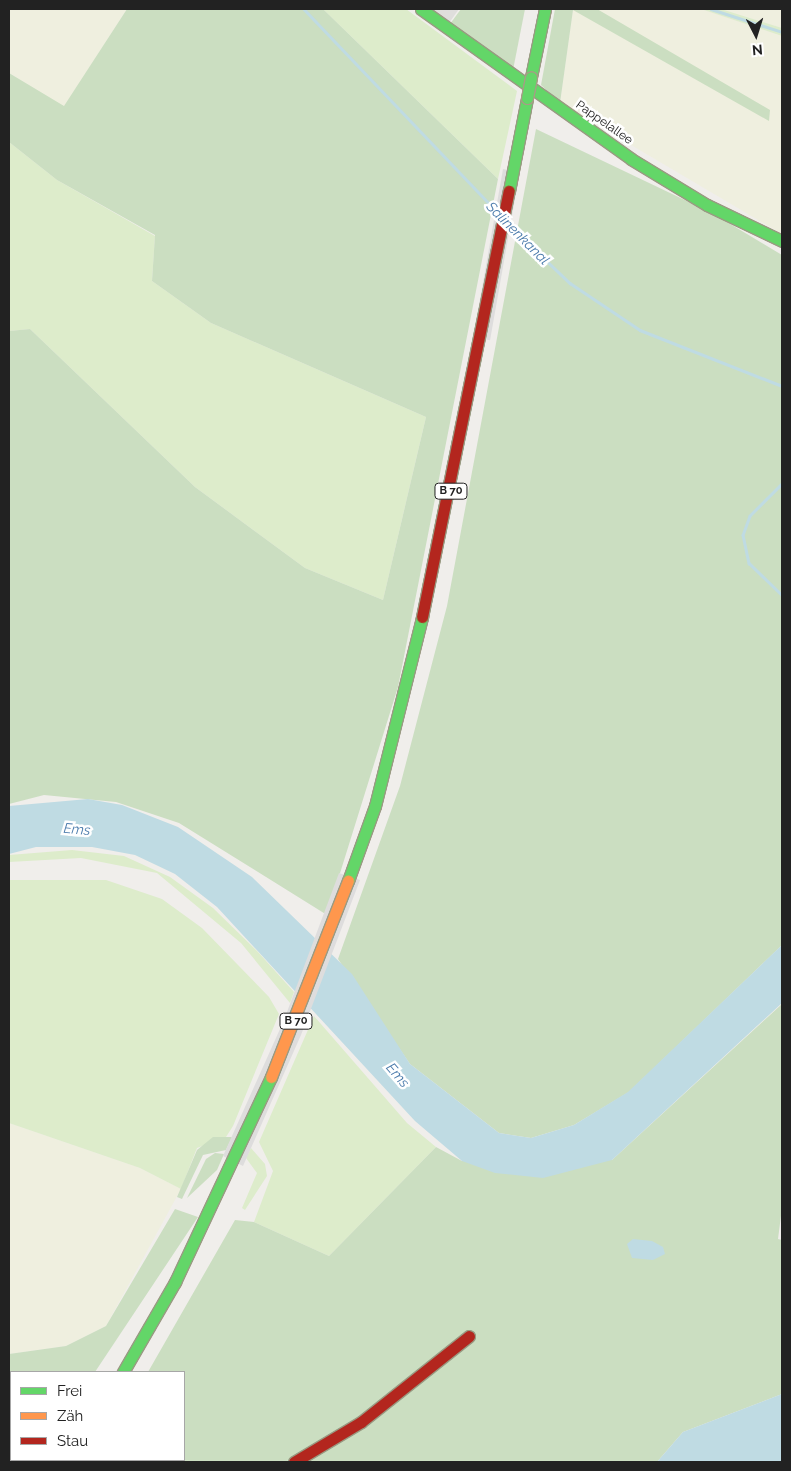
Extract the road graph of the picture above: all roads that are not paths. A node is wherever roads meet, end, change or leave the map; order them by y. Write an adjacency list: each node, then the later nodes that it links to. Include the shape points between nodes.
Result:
1 (421, 9): 3 (main road, Pappelallee, via 631,159 707,205)
2 (545, 9): 5 (main road, B 70, bridge, via 416,655 351,877 303,1005 234,1162 175,1282)
3 (782, 241)
4 (470, 1336): 6 (main road, via 361,1422)
5 (124, 1371)
6 (294, 1462)

